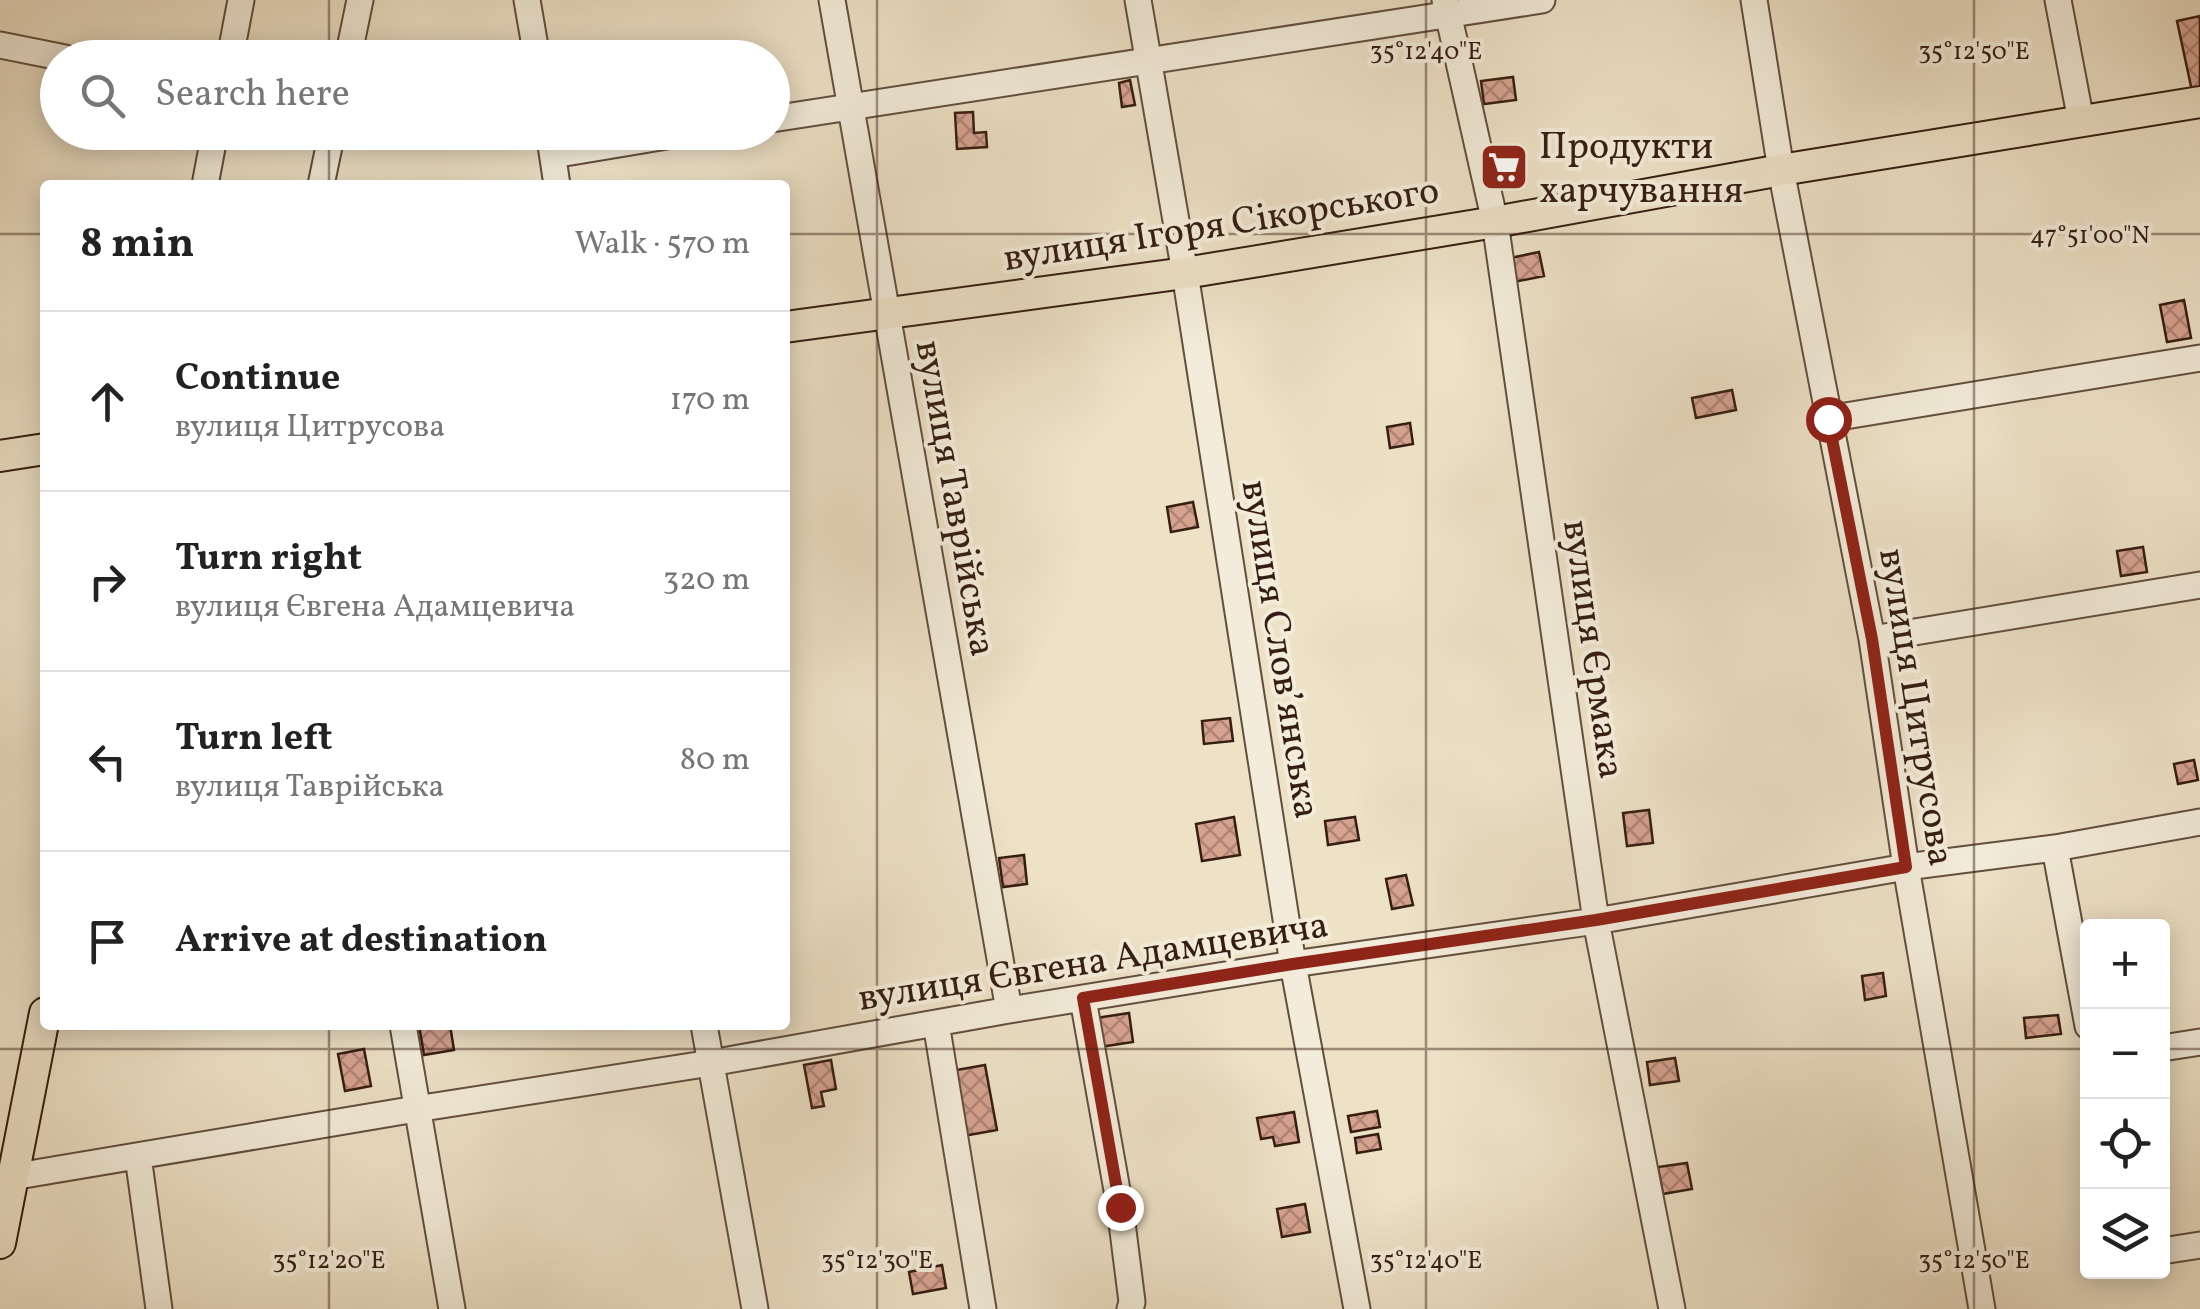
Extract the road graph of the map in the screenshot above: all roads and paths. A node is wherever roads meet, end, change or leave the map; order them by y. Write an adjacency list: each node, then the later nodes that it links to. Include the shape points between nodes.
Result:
1 (241, 0): 10 (street)
2 (360, 0): 11 (street)
3 (527, 0): 12 (street)
4 (832, 0): 17 (street, вулиця Таврійська)
5 (1138, 0): 15 (street, вулиця Слов’янська)
6 (1542, 0): 9 (street)
7 (1754, 0): 23 (street, вулиця Цитрусова)
8 (2058, 0): 19 (street)
9 (1446, 8): 15 (street); 27 (street, вулиця Єрмака)
10 (233, 40)
11 (352, 40)
12 (533, 40)
13 (0, 44): 14 (street)
14 (40, 53)
15 (1147, 62): 17 (street); 28 (street, вулиця Слов’янська)
16 (2200, 102): 19 (main road, вулиця Ігоря Сікорського)
17 (850, 106): 18 (street); 29 (street, вулиця Таврійська)
18 (790, 116)
19 (2081, 121): 23 (main road, вулиця Ігоря Сікорського)
20 (212, 150): 24 (street)
21 (329, 150): 25 (street)
22 (552, 150): 26 (street)
23 (1781, 170): 27 (main road, вулиця Ігоря Сікорського); 32 (street, вулиця Цитрусова)
24 (206, 180)
25 (323, 180)
26 (556, 180)
27 (1495, 222): 28 (main road, вулиця Ігоря Сікорського); 40 (street, вулиця Єрмака)
28 (1185, 273): 29 (main road, вулиця Ігоря Сікорського); 41 (street, вулиця Слов’янська)
29 (886, 312): 30 (main road, вулиця Ігоря Сікорського); 44 (street, вулиця Таврійська)
30 (790, 325)
31 (2200, 358): 32 (street)
32 (1828, 419): 36 (street, вулиця Цитрусова)
33 (40, 450): 34 (main road)
34 (0, 456)
35 (2200, 585): 36 (street)
36 (1872, 639): 39 (street, вулиця Цитрусова)
37 (2200, 822): 38 (street, вулиця Євгена Адамцевича)
38 (2055, 848): 39 (street, вулиця Євгена Адамцевича); 43 (street)
39 (1906, 867): 40 (street, вулиця Євгена Адамцевича); 65 (street, вулиця Цитрусова)
40 (1596, 920): 41 (street, вулиця Євгена Адамцевича); 64 (street, вулиця Єрмака)
41 (1293, 964): 42 (street, вулиця Євгена Адамцевича); 63 (street, вулиця Слов’янська)
42 (1083, 998): 44 (street, вулиця Євгена Адамцевича); 62 (street, via 1120,1207)
43 (2085, 1009)
44 (1009, 1010): 45 (street, вулиця Євгена Адамцевича)
45 (936, 1024): 51 (street, вулиця Євгена Адамцевича); 61 (street)
46 (41, 1030): 54 (main road)
47 (404, 1030): 52 (street)
48 (705, 1030): 51 (street)
49 (2200, 1042): 50 (street)
50 (2170, 1047)
51 (711, 1063): 52 (street, вулиця Євгена Адамцевича); 60 (street)
52 (416, 1109): 53 (street, вулиця Євгена Адамцевича); 59 (street)
53 (138, 1156): 54 (street, вулиця Євгена Адамцевича); 58 (street)
54 (7, 1178): 55 (main road)
55 (0, 1244)
56 (2200, 1245): 57 (street)
57 (2170, 1250)
58 (159, 1309)
59 (452, 1309)
60 (755, 1309)
61 (982, 1309)
62 (1130, 1309)
63 (1357, 1309)
64 (1672, 1309)
65 (1982, 1309)

